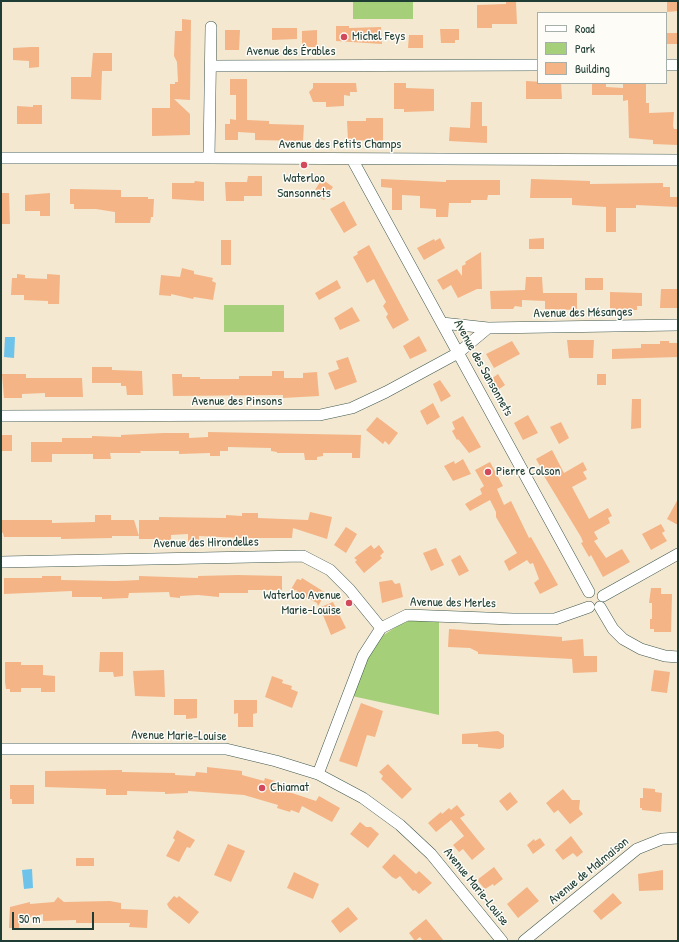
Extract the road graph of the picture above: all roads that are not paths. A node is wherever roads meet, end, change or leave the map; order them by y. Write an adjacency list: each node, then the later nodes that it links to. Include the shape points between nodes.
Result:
1 (210, 26): 5 (street)
2 (537, 65): 5 (street, Avenue des Érables)
3 (667, 65): 4 (street)
4 (678, 65)
5 (211, 66): 7 (street)
6 (1, 158): 7 (street, Avenue des Petits Champs)
7 (209, 158): 8 (street, Avenue des Petits Champs)
8 (352, 159): 9 (street, Avenue des Petits Champs); 10 (street, Avenue des Sansonnets)
9 (678, 160)
10 (442, 323): 12 (street, Avenue des Mésanges); 13 (street, Avenue des Sansonnets)
11 (678, 325): 12 (street, Avenue des Mésanges)
12 (488, 328): 13 (street)
13 (458, 353): 14 (street, Avenue des Pinsons, via 352,408 320,415); 17 (street, Avenue des Sansonnets)
14 (1, 416)
15 (678, 554): 18 (street, Avenue des Merles)
16 (1, 562): 19 (street, Avenue des Hirondelles, via 303,556 330,570)
17 (589, 592): 18 (street, via 598,592); 18 (street, via 585,600)
18 (597, 603): 19 (street, Avenue des Merles, via 555,618 514,619 407,614); 20 (street, via 613,629 623,639 665,656)
19 (381, 628): 22 (street, Avenue des Merles, via 363,656)
20 (678, 657)
21 (1, 749): 22 (street, Avenue Marie-Louise, via 226,749 276,760)
22 (318, 774): 24 (street, Avenue Marie-Louise, via 364,798 400,825 431,854)
23 (678, 838): 25 (street, Avenue de Malmaison, via 662,839 638,849)
24 (502, 941)
25 (524, 941)

